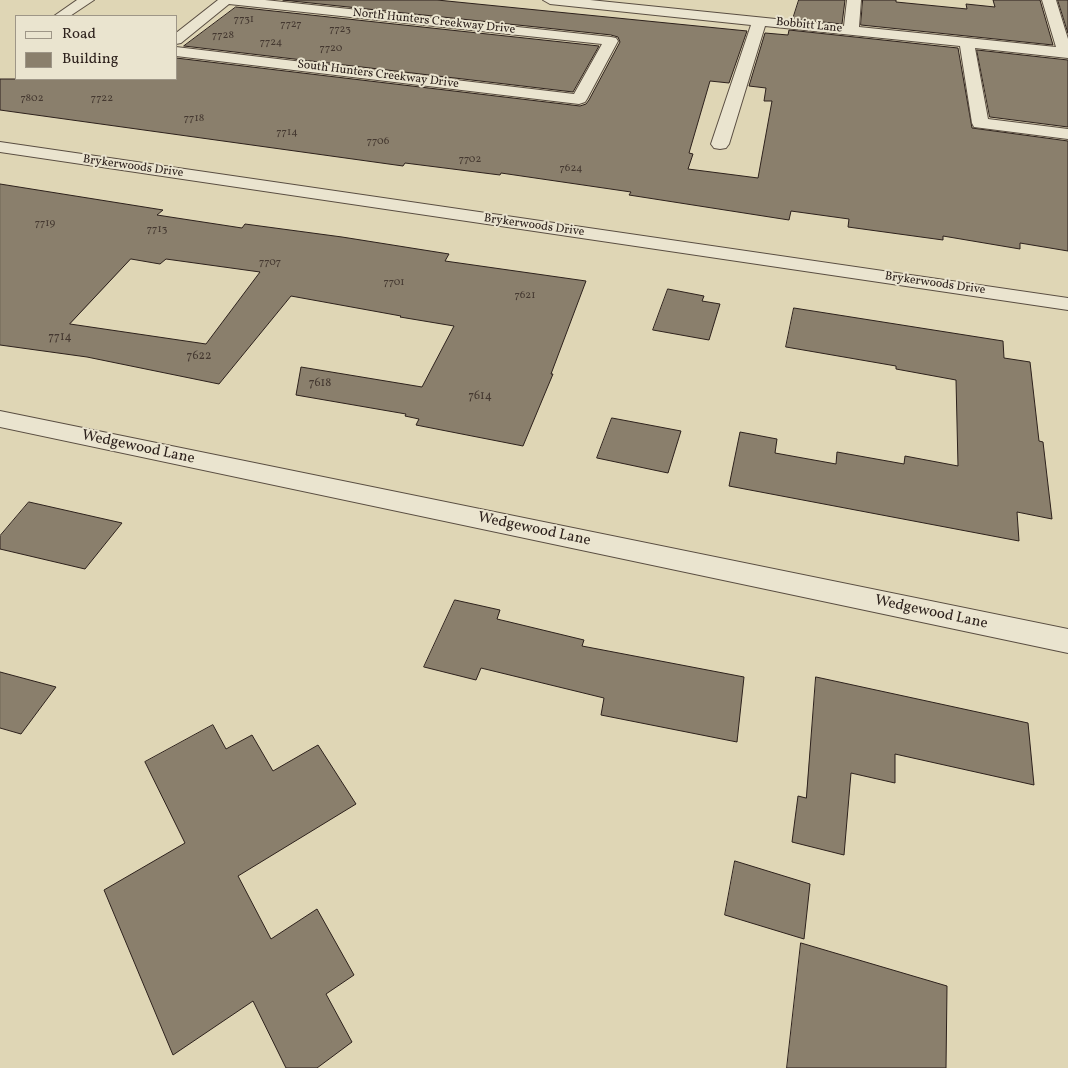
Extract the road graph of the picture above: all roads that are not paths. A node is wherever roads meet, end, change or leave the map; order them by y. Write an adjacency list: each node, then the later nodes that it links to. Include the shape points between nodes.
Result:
1 (87, 0): 9 (street)
2 (226, 0): 10 (street, North Hunters Creekway Drive); 14 (street)
3 (550, 0): 6 (street, Bobbitt Lane)
4 (854, 0): 13 (street)
5 (1049, 0): 17 (street)
6 (585, 2): 12 (street, Bobbitt Lane)
7 (388, 4): 10 (street)
8 (410, 6): 11 (street)
9 (63, 15)
10 (378, 15): 11 (street, North Hunters Creekway Drive)
11 (400, 18): 18 (street, North Hunters Creekway Drive, via 611,41)
12 (760, 21): 13 (street, Bobbitt Lane); 20 (street)
13 (851, 31): 15 (street, Bobbitt Lane)
14 (178, 38)
15 (967, 43): 17 (street, Bobbitt Lane); 19 (street, via 980,123)
16 (178, 51): 18 (street, South Hunters Creekway Drive)
17 (1066, 53)
18 (579, 100)
19 (1068, 134)
20 (720, 144)
21 (0, 147): 22 (street, Brykerwoods Drive)
22 (1068, 304)
23 (0, 419): 24 (street, Wedgewood Lane)
24 (1068, 641)

